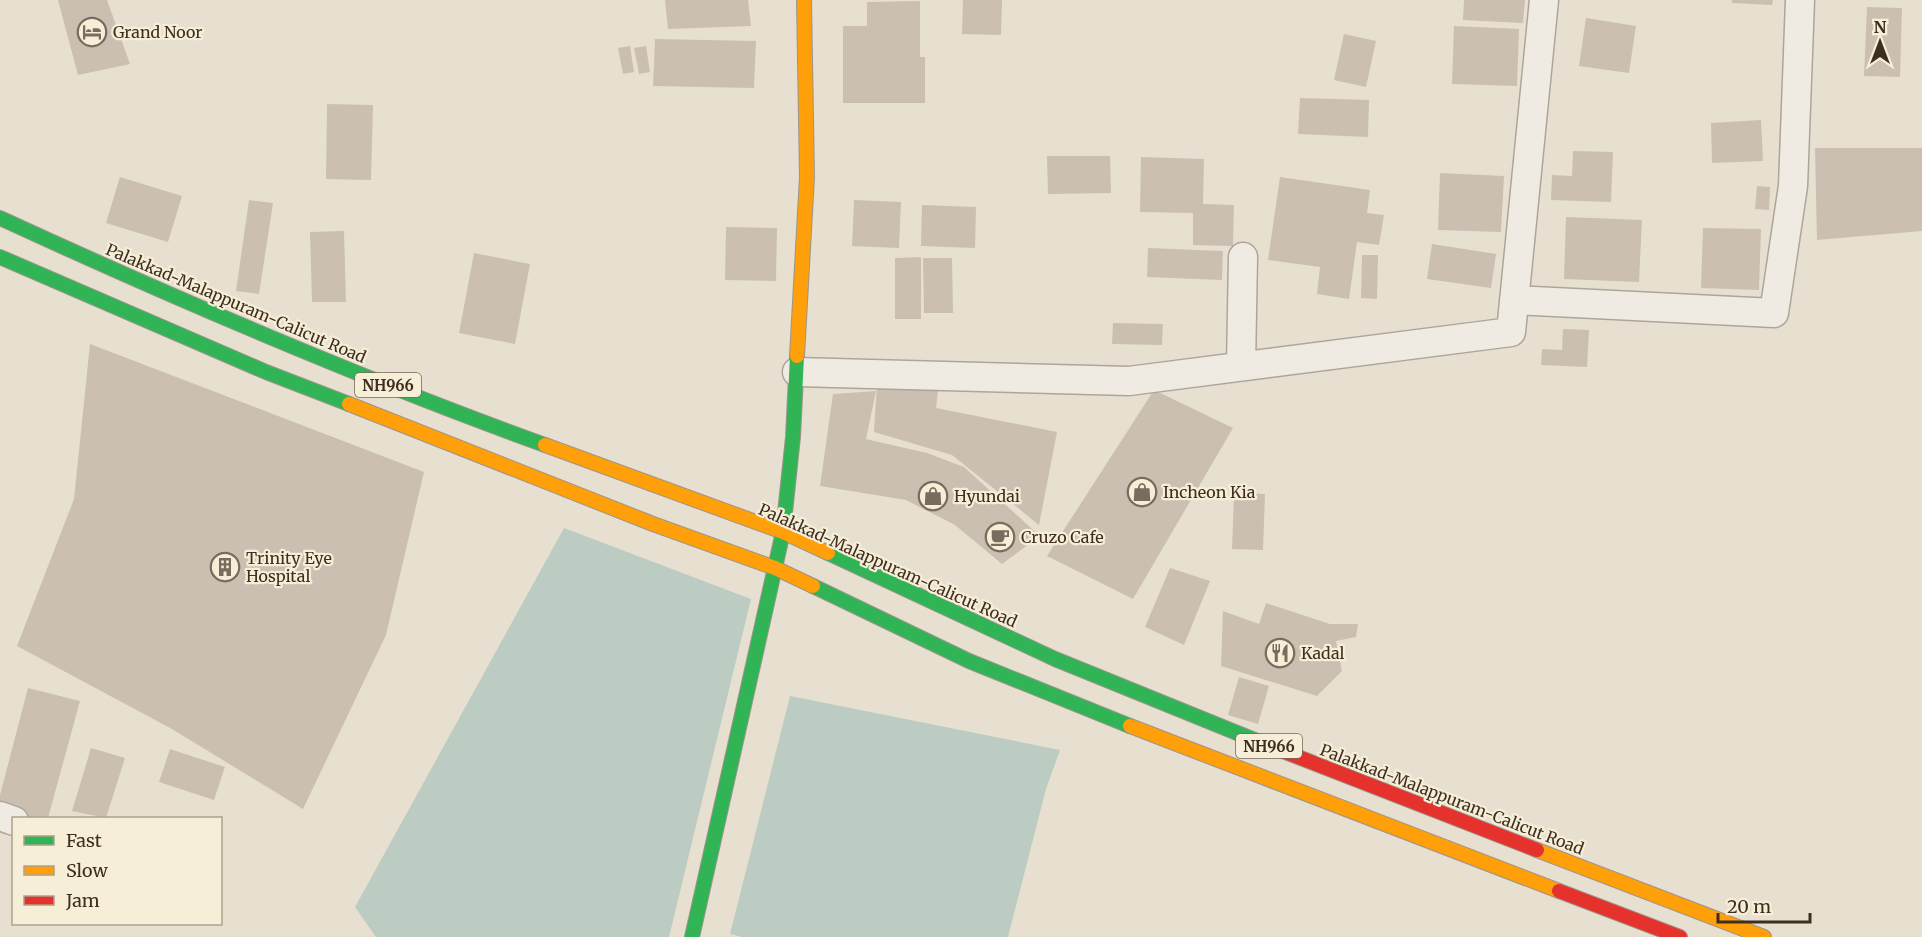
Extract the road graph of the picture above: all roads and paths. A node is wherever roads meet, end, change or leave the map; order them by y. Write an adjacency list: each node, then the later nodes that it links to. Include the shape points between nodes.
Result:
1 (804, 0): 9 (main road, via 807,177)
2 (1544, 0): 7 (street)
3 (1800, 0): 7 (street, via 1793,186 1774,313)
4 (0, 218): 10 (main road, Palakkad-Malappuram-Calicut Road / NH966, via 132,279 456,413)
5 (0, 257): 11 (main road, NH966, via 266,372)
6 (1243, 257): 8 (street)
7 (1514, 300): 8 (street, via 1511,332)
8 (1241, 366): 9 (street, via 1129,381)
9 (797, 372): 10 (main road)
10 (783, 532): 11 (main road); 14 (main road, Palakkad-Malappuram-Calicut Road / NH966, via 1066,663 1328,770)
11 (775, 568): 12 (main road); 13 (main road, NH966, via 969,661)
12 (692, 937)
13 (1680, 937)
14 (1764, 937)

